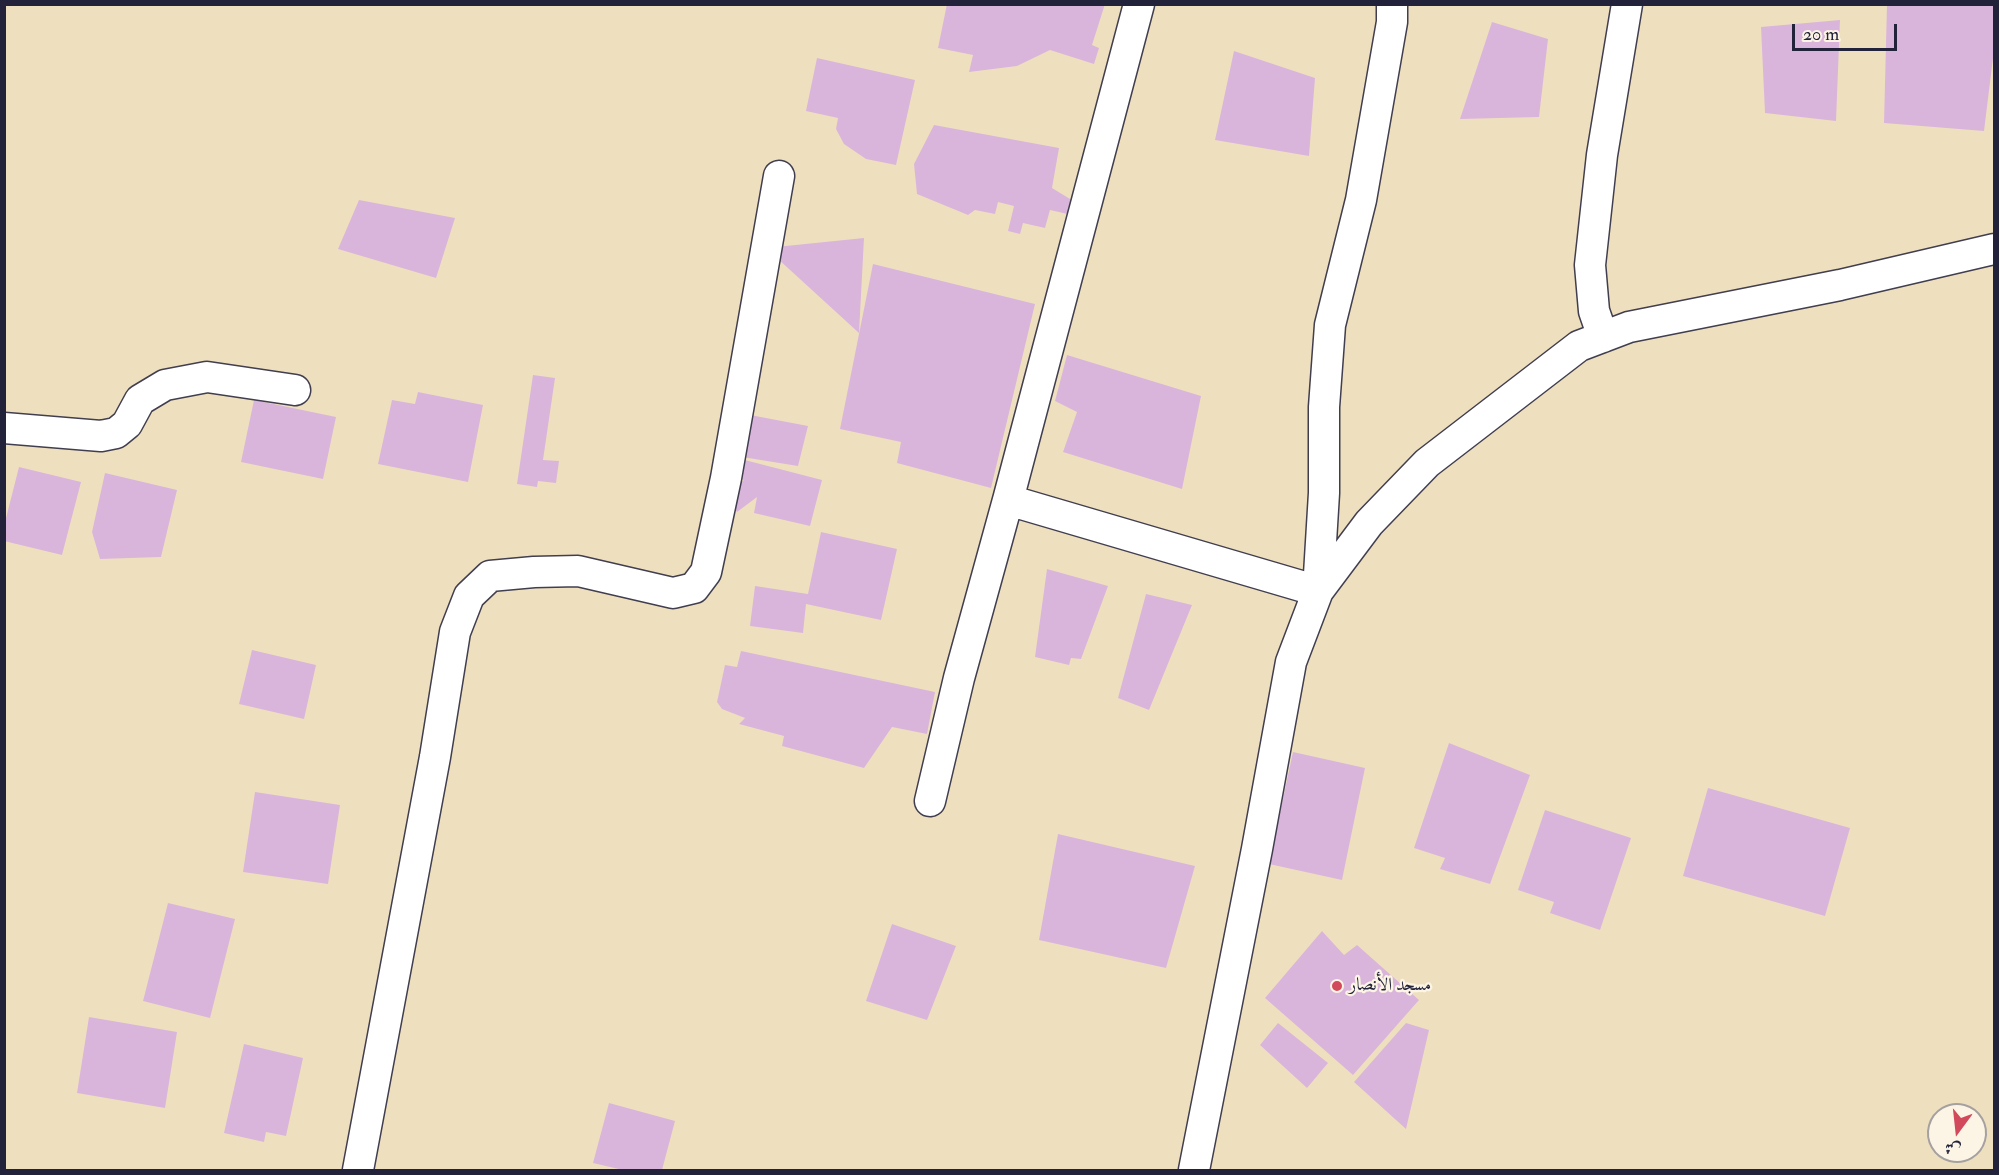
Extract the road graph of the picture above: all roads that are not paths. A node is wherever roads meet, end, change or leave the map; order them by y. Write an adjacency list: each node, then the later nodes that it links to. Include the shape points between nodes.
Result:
1 (1139, 4): 9 (street)
2 (1392, 4): 10 (street, via 1361,200 1330,325)
3 (1627, 4): 6 (street, via 1602,155 1590,265 1594,311)
4 (779, 176): 12 (street, via 706,572 694,588 673,593 578,571 490,576 469,596 455,632)
5 (1995, 249): 6 (street, via 1629,327)
6 (1603, 337): 10 (street, via 1579,346 1427,463 1369,523)
7 (295, 390): 8 (street, via 207,377 165,385 140,400 127,424 116,433 101,436)
8 (4, 428)
9 (1008, 500): 10 (street); 11 (street)
10 (1317, 591): 13 (street, via 1291,662)
11 (930, 801)
12 (358, 1170)
13 (1194, 1170)

